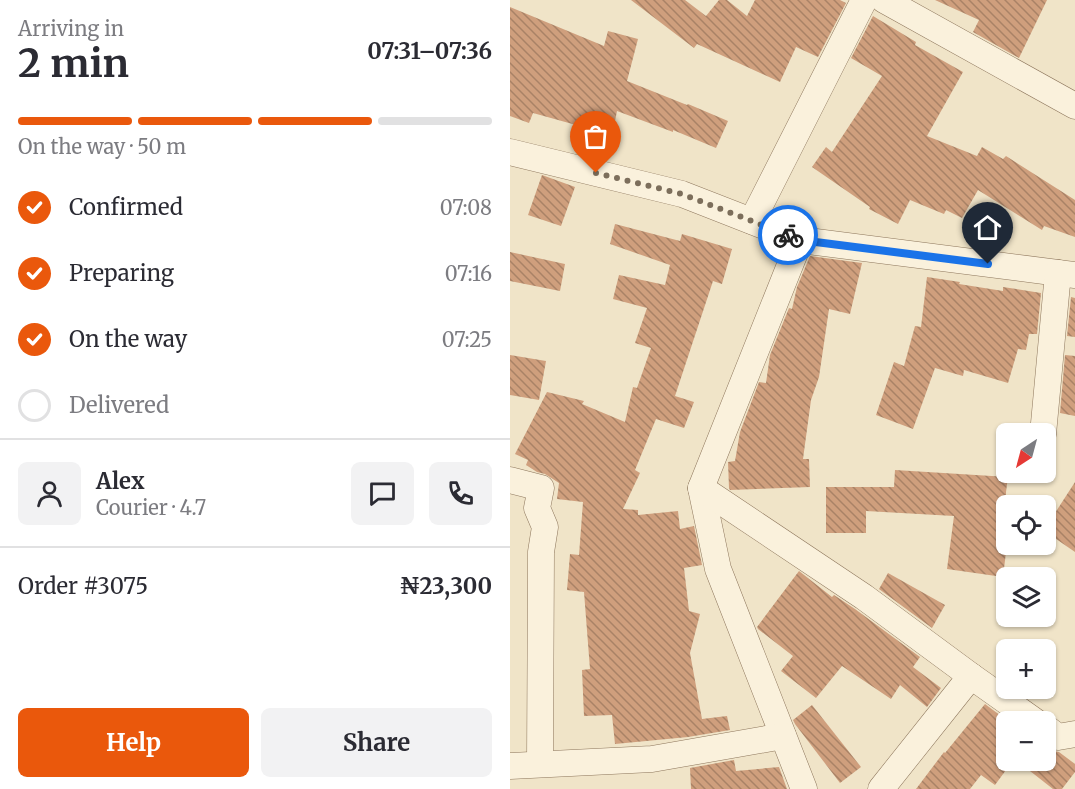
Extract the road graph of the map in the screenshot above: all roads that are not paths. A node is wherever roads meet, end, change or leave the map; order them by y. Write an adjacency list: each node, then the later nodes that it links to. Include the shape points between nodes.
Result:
1 (864, 0): 5 (street)
2 (884, 0): 3 (street)
3 (1075, 106)
4 (510, 152): 5 (street, via 682,194)
5 (752, 221): 6 (street)
6 (800, 240): 7 (street); 10 (street)
7 (1066, 274): 8 (street)
8 (1045, 423)
9 (510, 480): 16 (street, via 542,488 537,508 545,526 541,552)
10 (701, 488): 11 (street, via 864,597); 14 (street, via 718,569)
11 (971, 676): 12 (street); 19 (street)
12 (1020, 711)
13 (1075, 734): 15 (street)
14 (783, 736): 16 (street, via 652,759); 18 (street)
15 (1056, 736)
16 (540, 764): 17 (street)
17 (510, 766)
18 (804, 789)
19 (881, 789)

